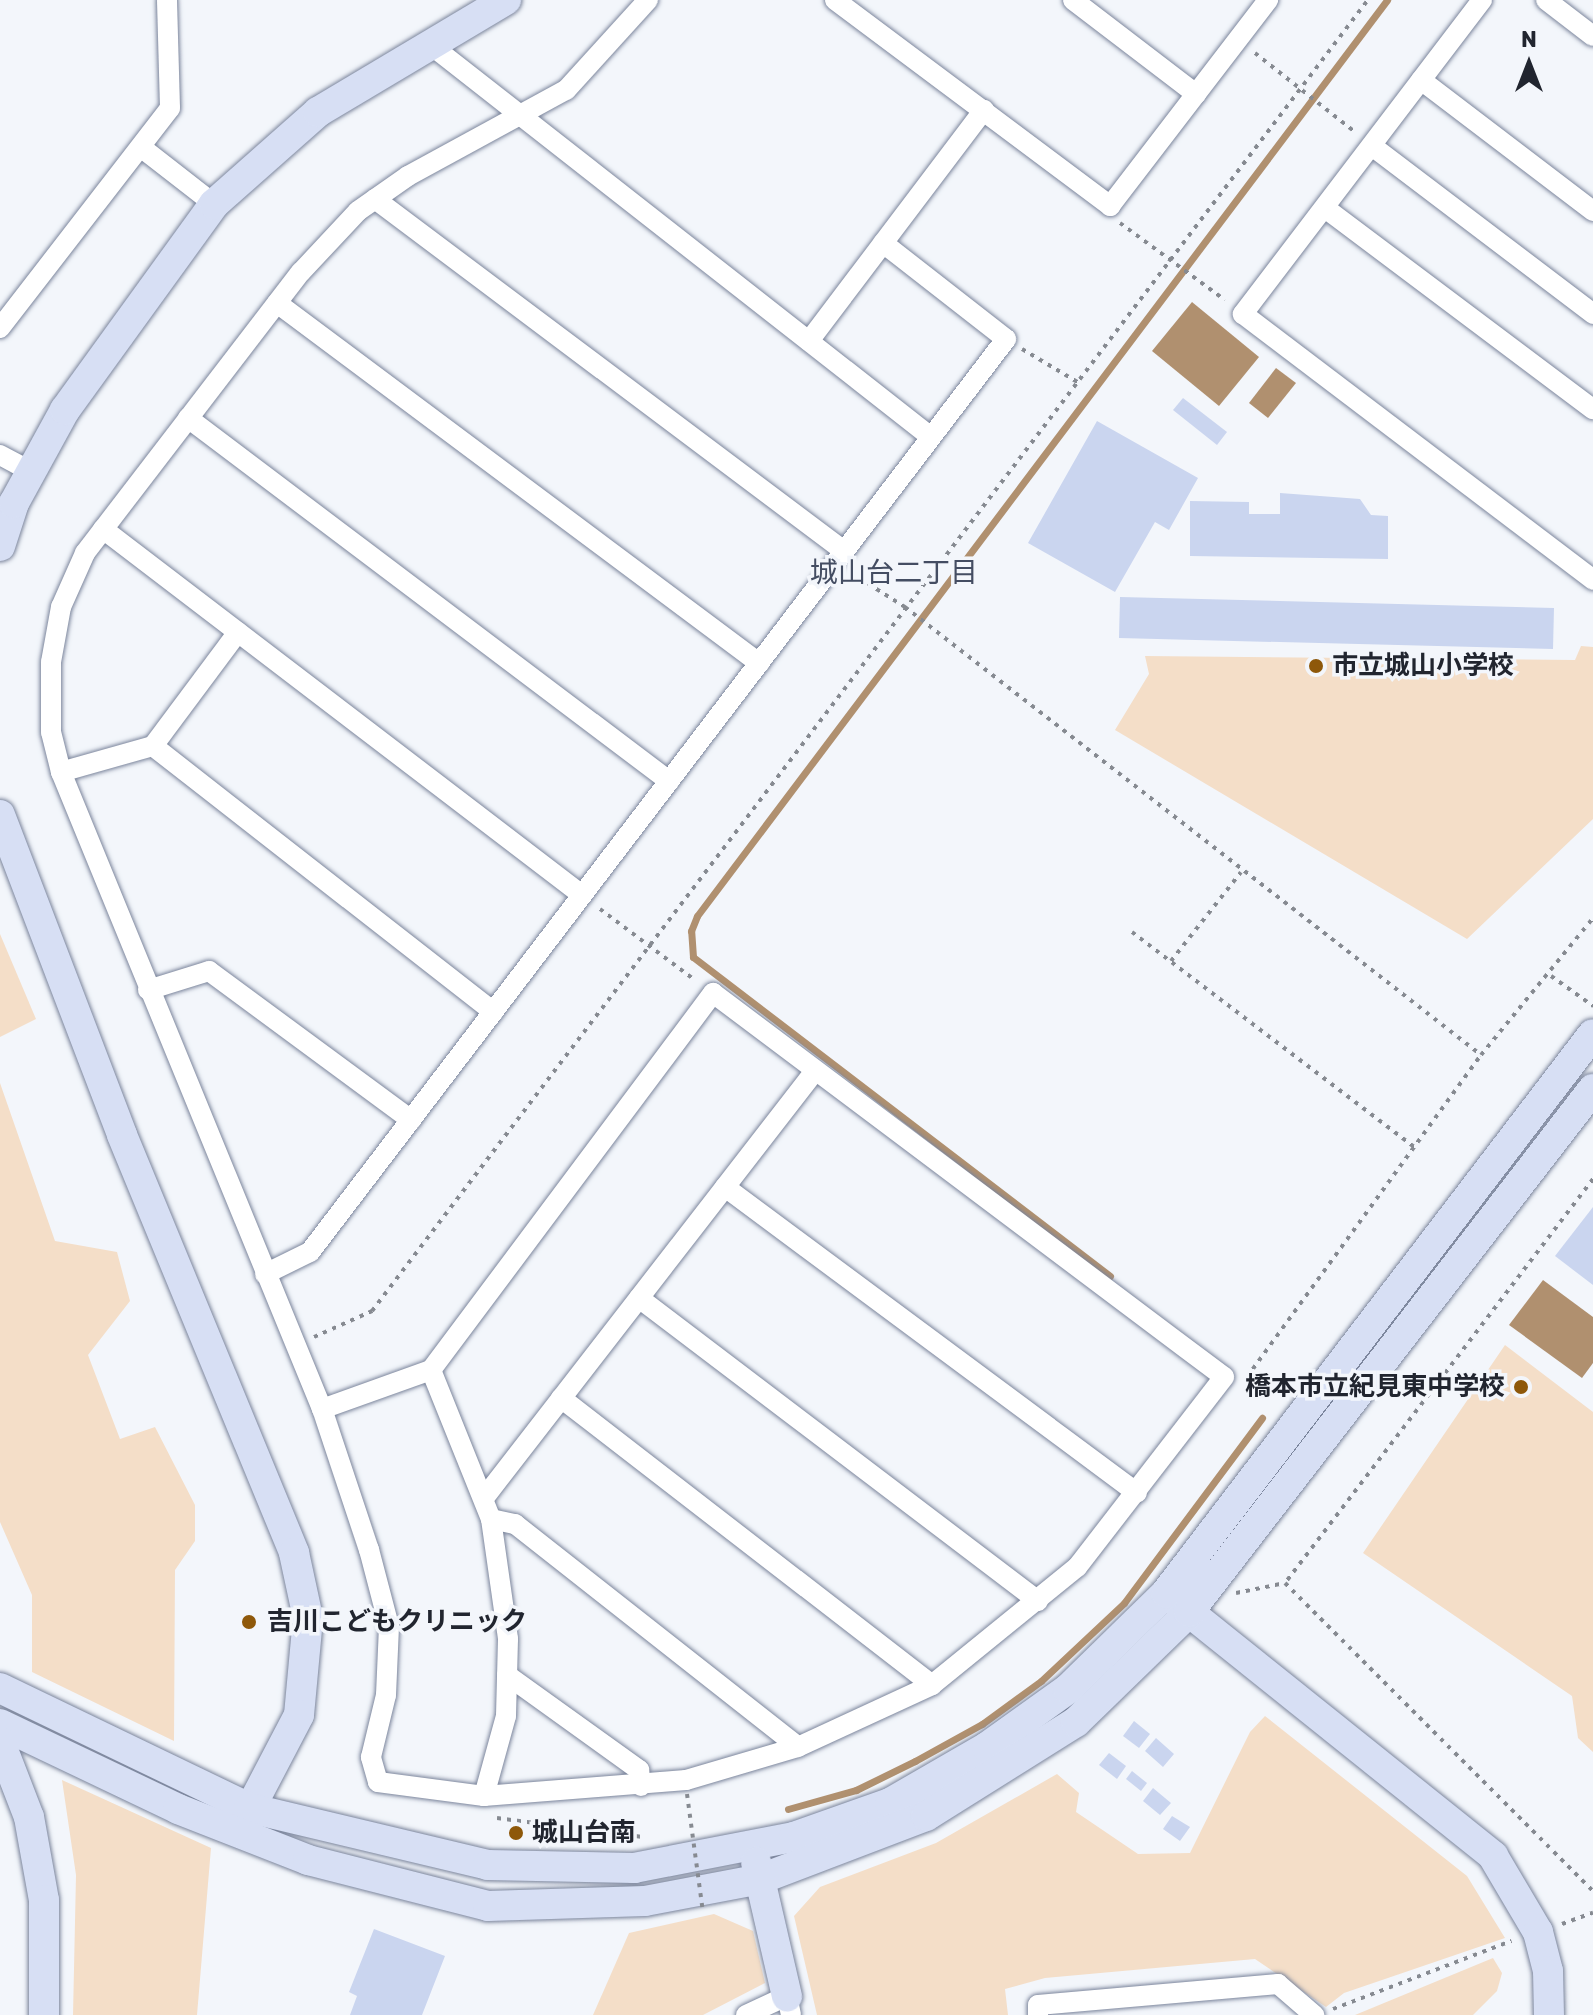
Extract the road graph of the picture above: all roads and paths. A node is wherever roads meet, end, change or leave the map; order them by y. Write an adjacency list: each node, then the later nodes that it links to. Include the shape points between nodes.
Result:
1 (167, 0): 19 (street, via 170,108)
2 (506, 0): 12 (street)
3 (648, 0): 17 (street, via 566,90)
4 (835, 0): 16 (street)
5 (1073, 0): 15 (street)
6 (1268, 0): 11 (street)
7 (1368, 0): 14 (path)
8 (1482, 0): 13 (street)
9 (1546, 0): 10 (street)
10 (1593, 36)
11 (1239, 40): 14 (path); 15 (street)
12 (432, 46): 17 (street); 21 (street, via 318,112)
13 (1421, 80): 18 (street); 24 (street)
14 (1300, 87): 18 (path); 26 (path)
15 (1196, 94): 22 (street)
16 (984, 110): 22 (street); 25 (street)
17 (518, 113): 20 (street); 32 (street)
18 (1372, 146): 23 (street); 29 (street)
19 (142, 148): 21 (street); 30 (street)
20 (375, 199): 27 (street, via 339,231); 41 (street)
21 (214, 204): 38 (street, via 65,410)
22 (1110, 206): 26 (path, via 1108,215)
23 (1325, 208): 28 (street); 34 (street)
24 (1593, 211)
25 (883, 243): 31 (street); 32 (street)
26 (1170, 255): 28 (path); 33 (path)
27 (277, 303): 35 (street); 45 (street)
28 (1243, 314): 42 (street)
29 (1593, 314)
30 (0, 328)
31 (1006, 339): 33 (path); 36 (street)
32 (809, 341): 36 (street)
33 (1079, 383): 43 (path)
34 (1593, 409)
35 (188, 418): 39 (street); 48 (street)
36 (931, 437): 41 (street)
37 (0, 455): 38 (street)
38 (32, 472): 40 (street, via 14,503)
39 (103, 529): 44 (street); 47 (street, via 85,553 61,607 51,662 51,732)
40 (0, 546)
41 (840, 557): 43 (path); 45 (street)
42 (1593, 580)
43 (905, 607): 50 (path); 54 (path)
44 (238, 632): 46 (street); 51 (street)
45 (759, 663): 48 (street)
46 (153, 746): 47 (street); 60 (street)
47 (61, 772): 57 (street)
48 (669, 781): 51 (street)
49 (0, 815): 93 (street, via 122,1135 294,1553 308,1618 299,1715)
50 (1241, 872): 55 (path); 62 (path)
51 (582, 895): 54 (path); 60 (street)
52 (1593, 918): 56 (path)
53 (1132, 932): 55 (path)
54 (649, 946): 58 (path); 71 (path, via 372,1311)
55 (1171, 961): 66 (path)
56 (1551, 976): 59 (path); 62 (path)
57 (148, 990): 65 (street, via 209,971); 69 (street)
58 (713, 993): 63 (street); 72 (street)
59 (1593, 1006)
60 (493, 1012): 65 (street)
61 (1593, 1034): 80 (street)
62 (1481, 1055): 66 (path)
63 (815, 1071): 68 (street); 73 (street)
64 (1593, 1089): 83 (street)
65 (411, 1120): 69 (street, via 310,1252)
66 (1414, 1147): 73 (path, via 1247,1377)
67 (1593, 1179): 79 (path)
68 (725, 1187): 70 (street); 76 (street)
69 (265, 1274): 71 (street)
70 (639, 1298): 74 (street); 82 (street)
71 (293, 1346): 75 (street)
72 (431, 1370): 75 (street); 77 (street)
73 (1224, 1377): 76 (street)
74 (561, 1398): 77 (street); 85 (street)
75 (322, 1409): 92 (street, via 389,1626 386,1695 371,1757 378,1782)
76 (1137, 1493): 82 (street, via 1077,1567)
77 (484, 1498): 78 (street)
78 (491, 1519): 84 (street, via 508,1639); 89 (street, via 515,1524)
79 (1285, 1583): 81 (path); 97 (path)
80 (1166, 1593): 83 (street); 94 (street, via 1068,1689 987,1747 890,1803 794,1837)
81 (1229, 1595)
82 (1038, 1601): 85 (street)
83 (1189, 1612): 96 (street, via 1076,1722 926,1816); 108 (street, via 1493,1856 1538,1932 1548,1971)
84 (507, 1675): 90 (street, via 639,1770); 92 (street, via 506,1716)
85 (932, 1685): 89 (street)
86 (0, 1688): 93 (street, via 192,1781)
87 (0, 1724): 93 (street, via 178,1809)
88 (0, 1742): 103 (street, via 29,1817 44,1900)
89 (798, 1747): 90 (street, via 686,1780)
90 (641, 1786): 92 (street)
91 (687, 1794): 98 (path, bridge)
92 (484, 1796): 95 (path, via 473,1813 649,1838)
93 (243, 1821): 94 (street, via 488,1865 634,1868); 96 (street, via 346,1873 488,1906 645,1901)
94 (751, 1845): 96 (street)
95 (651, 1847)
96 (761, 1879): 102 (street)
97 (1593, 1891)
98 (703, 1913)
99 (1593, 1913): 100 (path)
100 (1552, 1928)
101 (1513, 1940): 107 (path, via 1342,2001)
102 (789, 2005): 104 (street)
103 (44, 2015)
104 (746, 2015)
105 (1038, 2015): 106 (street, via 1038,2005 1278,1984)
106 (1314, 2015)
107 (1325, 2015)
108 (1549, 2015)

